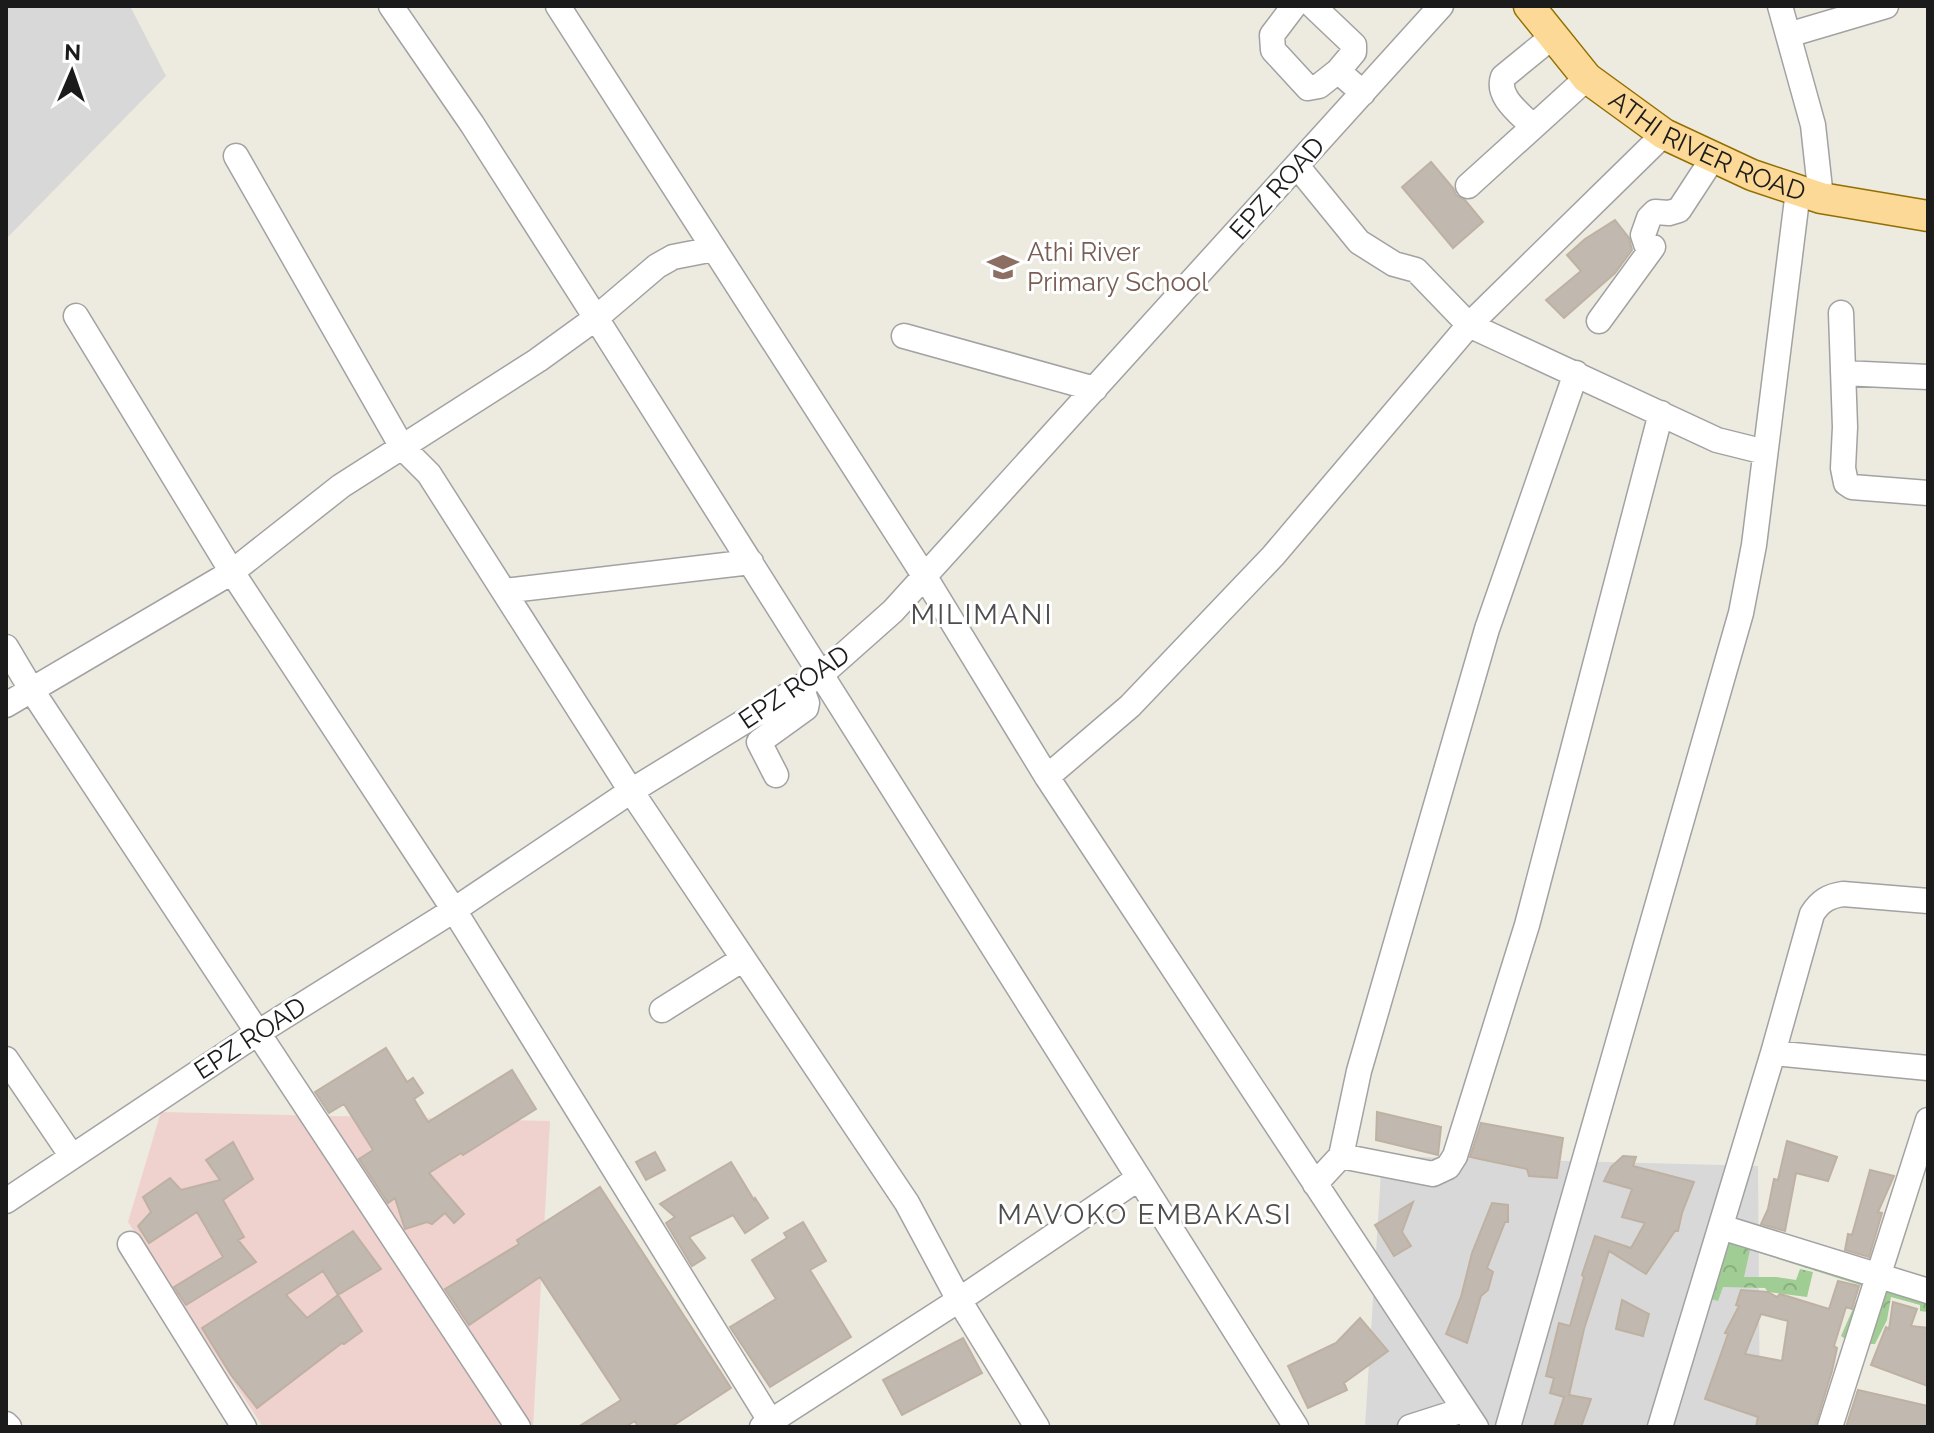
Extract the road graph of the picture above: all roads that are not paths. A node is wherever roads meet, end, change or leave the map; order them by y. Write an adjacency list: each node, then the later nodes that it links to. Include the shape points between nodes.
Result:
1 (391, 6): 25 (street)
2 (558, 6): 22 (street)
3 (1294, 6): 11 (street, via 1272,35 1273,50 1308,88)
4 (1313, 6): 11 (street, via 1354,45)
5 (1441, 6): 13 (street, EPZ ROAD)
6 (1529, 6): 10 (main road, ATHI RIVER ROAD)
7 (1780, 6): 9 (street)
8 (1886, 6): 9 (street)
9 (1788, 35): 20 (street, via 1813,125)
10 (1552, 37): 12 (main road, ATHI RIVER ROAD); 14 (street, via 1503,77 1500,86)
11 (1338, 71): 13 (street)
12 (1587, 78): 14 (street); 15 (main road, ATHI RIVER ROAD)
13 (1363, 93): 18 (street, EPZ ROAD)
14 (1533, 127): 19 (street)
15 (1664, 134): 17 (main road, ATHI RIVER ROAD); 27 (street)
16 (236, 156): 34 (street)
17 (1713, 158): 20 (main road, ATHI RIVER ROAD); 26 (street, via 1679,210 1655,212 1649,218 1643,235 1653,247)
18 (1297, 166): 27 (street, via 1359,242 1394,264 1416,270); 32 (street, EPZ ROAD)
19 (1468, 186)
20 (1810, 194): 21 (main road, ATHI RIVER ROAD); 35 (street)
21 (1928, 216)
22 (714, 249): 25 (street, via 673,257 657,266); 39 (street)
23 (1841, 313): 30 (street)
24 (76, 316): 38 (street)
25 (596, 318): 34 (street); 37 (street)
26 (1599, 321)
27 (1469, 325): 29 (street); 47 (street, via 1273,556 1130,706)
28 (904, 336): 32 (street)
29 (1576, 373): 33 (street); 59 (street, via 1487,629 1359,1071)
30 (1843, 373): 31 (street); 36 (street, via 1846,483)
31 (1928, 377)
32 (1095, 389): 39 (street, EPZ ROAD)
33 (1661, 413): 35 (street, via 1717,440); 59 (street, via 1527,925 1455,1156 1448,1167 1433,1174)
34 (402, 447): 38 (street, via 341,486); 40 (street, via 429,474)
35 (1765, 452): 75 (street, via 1741,613)
36 (1928, 493)
37 (751, 562): 40 (street); 42 (street)
38 (232, 572): 44 (street); 50 (street)
39 (925, 577): 42 (street, EPZ ROAD); 47 (street)
40 (504, 591): 48 (street)
41 (6, 647): 44 (street)
42 (822, 674): 43 (street, EPZ ROAD); 60 (street)
43 (801, 687): 46 (street, via 806,708 759,742); 48 (street, EPZ ROAD)
44 (31, 689): 45 (street); 53 (street)
45 (6, 705)
46 (776, 775)
47 (1047, 777): 61 (street)
48 (631, 791): 50 (street, EPZ ROAD); 51 (street)
49 (1928, 901): 54 (street, via 1843,894 1822,901 1812,914)
50 (454, 910): 53 (street, EPZ ROAD); 69 (street)
51 (743, 959): 52 (street); 67 (street, via 907,1203)
52 (662, 1010)
53 (259, 1032): 58 (street, EPZ ROAD); 71 (street)
54 (1773, 1053): 56 (street); 63 (street)
55 (6, 1059): 58 (street)
56 (1928, 1068)
57 (1928, 1120): 65 (street)
58 (71, 1155): 62 (street, EPZ ROAD)
59 (1341, 1156): 61 (street)
60 (1139, 1178): 67 (street); 73 (street)
61 (1315, 1184): 68 (street)
62 (6, 1201)
63 (1721, 1227): 65 (street); 76 (street)
64 (130, 1244): 70 (street)
65 (1879, 1276): 66 (street); 77 (street)
66 (1928, 1291)
67 (959, 1300): 69 (street); 72 (street)
68 (1470, 1418): 74 (street)
69 (769, 1425)
70 (244, 1427)
71 (518, 1427)
72 (1037, 1427)
73 (1296, 1427)
74 (1410, 1427)
75 (1508, 1427)
76 (1660, 1427)
77 (1830, 1427)

